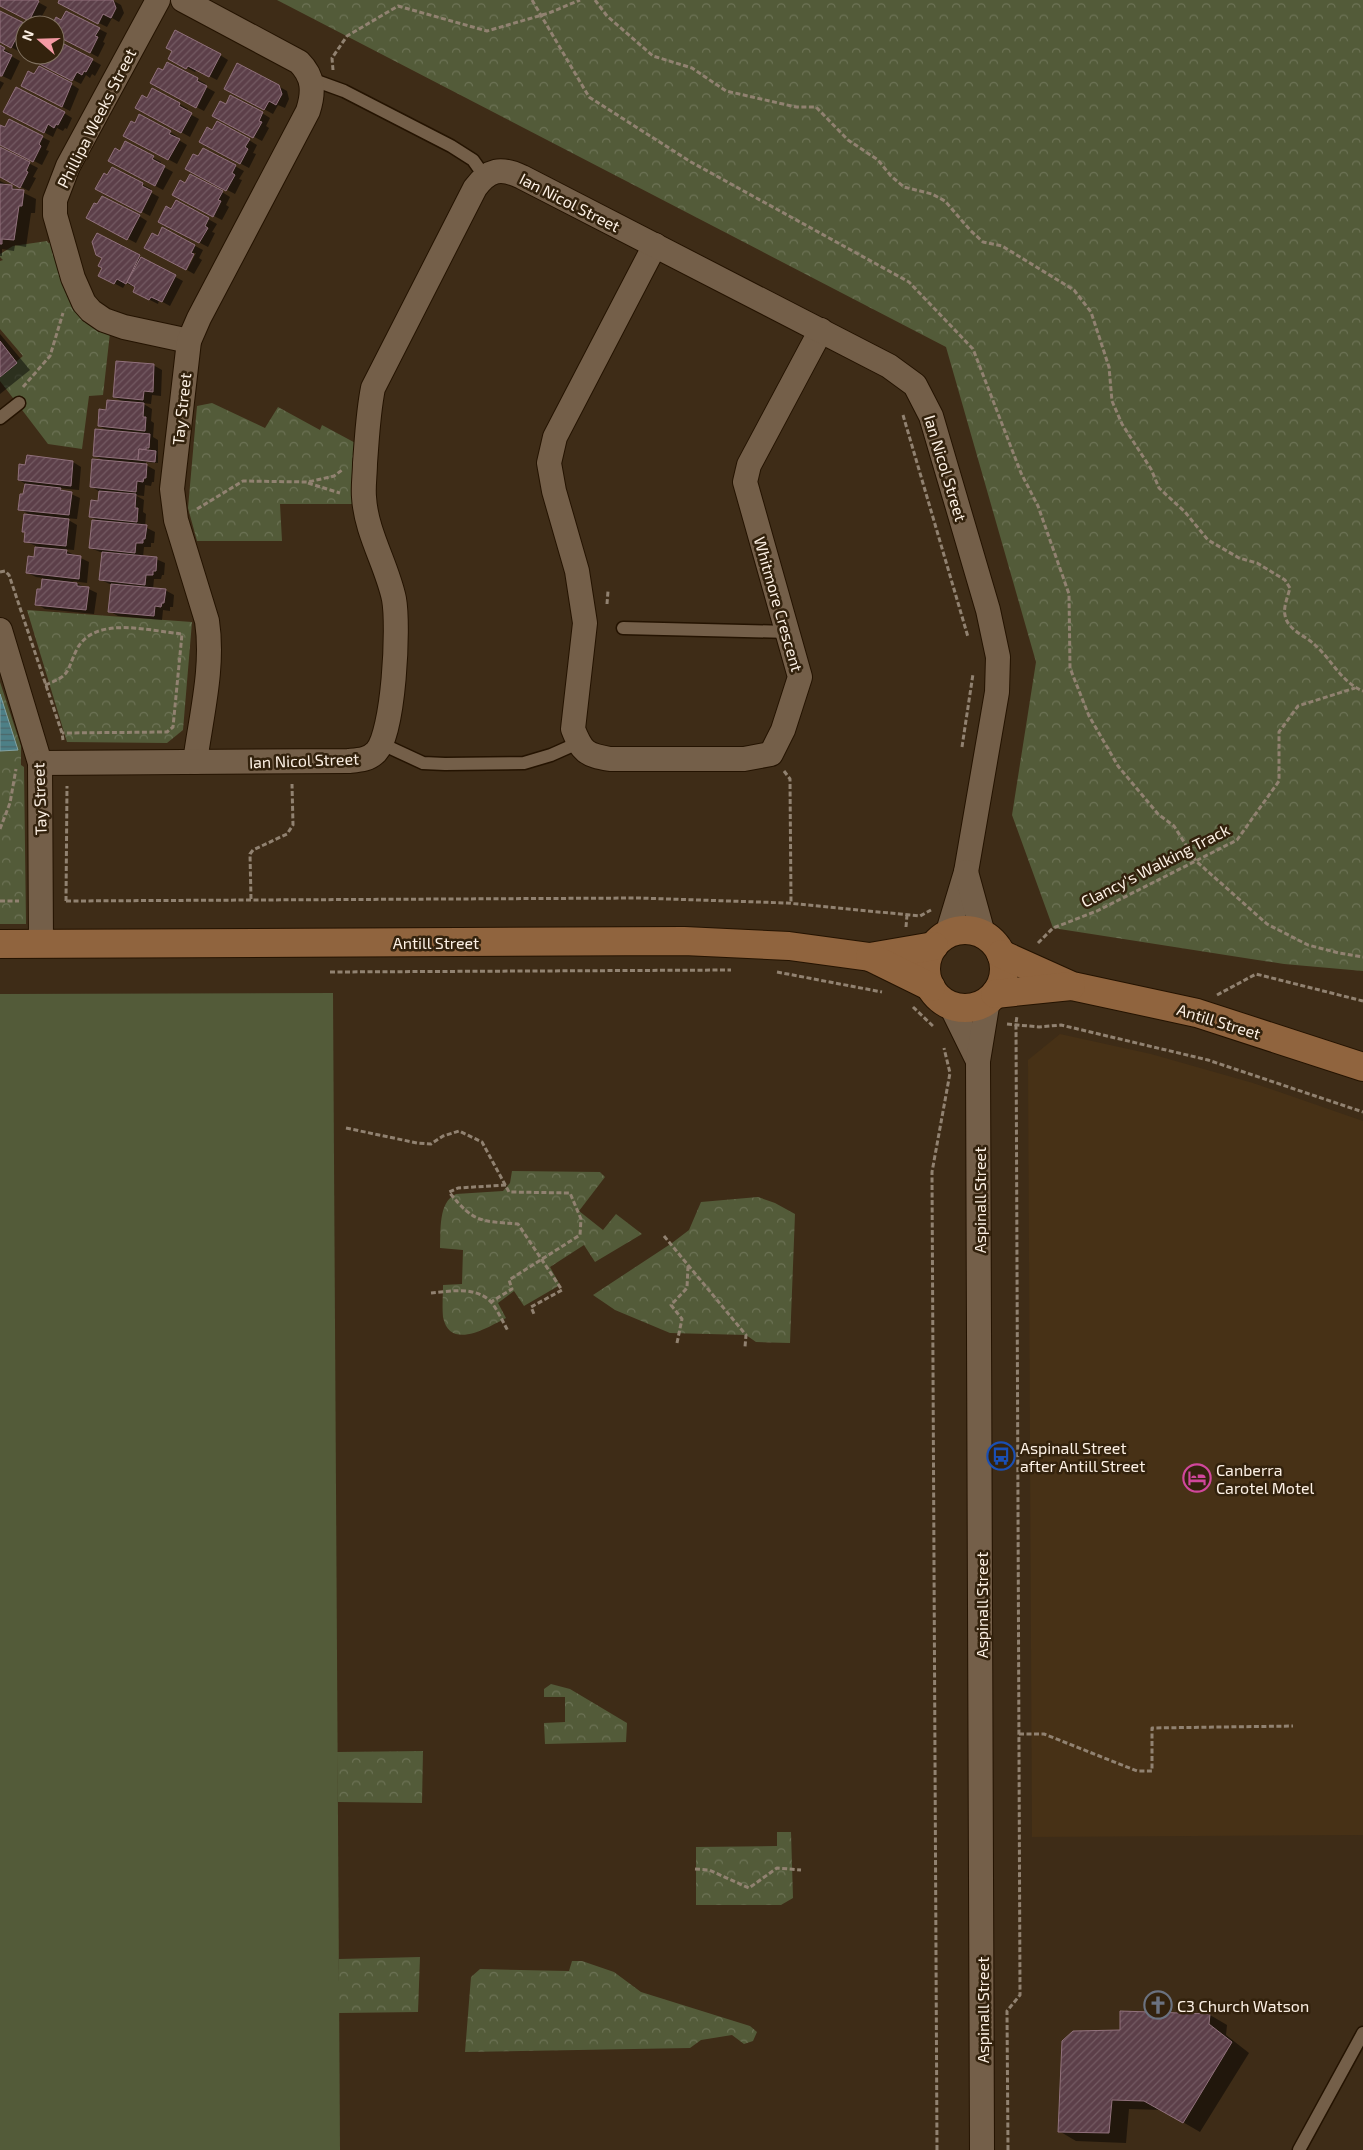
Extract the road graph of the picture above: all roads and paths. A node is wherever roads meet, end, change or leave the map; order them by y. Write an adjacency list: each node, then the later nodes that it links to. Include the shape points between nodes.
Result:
1 (158, 0): 9 (street, Phillipa Weeks Street, via 68,166 55,200 56,220)
2 (183, 0): 5 (street, via 289,56 307,70)
3 (580, 0): 6 (path, via 550,13 487,31 398,6 347,36 332,58)
4 (595, 0): 27 (path, via 607,16 653,56 692,68 726,91 796,107 816,108 848,140 878,160 904,187 932,194 944,201 983,242 1002,246 1074,290 1091,312 1110,367 1112,401 1159,488 1208,540 1284,580 1290,588 1284,615 1290,626 1316,645 1334,669)
5 (311, 80): 6 (lane); 11 (street, Tay Street, via 313,89 308,111)
6 (335, 88): 7 (lane, via 451,146 473,160)
7 (486, 177): 8 (street, Ian Nicol Street, via 496,171 511,172); 17 (street, Ian Nicol Street, via 475,188 373,388)
8 (655, 245): 10 (street, Ian Nicol Street); 30 (street, via 555,437 549,463 577,571 585,623 573,729)
9 (73, 278): 11 (street, Phillipa Weeks Street, via 84,302 104,320); 12 (path, via 50,356 14,398)
10 (821, 330): 23 (street, Whitmore Crescent, via 749,465 745,482); 39 (street, Ian Nicol Street, via 889,366 915,386 931,416 988,610 998,657 997,692)
11 (189, 341): 18 (street, Tay Street, via 172,489)
12 (19, 403): 14 (lane)
13 (901, 407): 24 (path)
14 (0, 418)
15 (344, 468): 16 (path, via 334,476)
16 (308, 482): 17 (path); 18 (path, via 243,482)
17 (364, 498): 31 (street, Ian Nicol Street, via 370,527 390,584 396,620 389,718)
18 (176, 520): 35 (street, Tay Street, via 207,621 209,638)
19 (608, 591): 20 (path)
20 (606, 610)
21 (623, 628): 23 (lane)
22 (0, 630): 37 (street, Tay Street)
23 (788, 632): 33 (street, Whitmore Crescent, via 800,677 783,730)
24 (969, 641)
25 (974, 669): 32 (path)
26 (45, 685): 29 (path, via 66,674 81,643 98,630 112,627 182,634 173,727 167,732)
27 (1355, 688): 28 (path); 48 (path, Clancy's Walking Track, via 1298,706 1280,732 1279,781 1237,840 1096,911 1053,928)
28 (1363, 691)
29 (62, 732)
30 (578, 743): 31 (lane, via 524,763 445,764 423,763); 33 (street, via 590,755 610,759 744,759)
31 (382, 744): 34 (street, Ian Nicol Street, via 368,758 359,760)
32 (962, 748)
33 (771, 754): 42 (path, via 790,779)
34 (292, 761): 35 (street, Ian Nicol Street); 40 (path, via 293,825 287,834 250,854)
35 (195, 762): 37 (street, Ian Nicol Street)
36 (16, 763): 38 (path, via 10,803)
37 (40, 763): 47 (street, Tay Street)
38 (0, 829)
39 (966, 872): 44 (street, Ian Nicol Street); 45 (street, Ian Nicol Street)
40 (251, 899): 41 (path); 42 (path, via 639,898)
41 (66, 901)
42 (791, 903): 43 (path, via 920,916)
43 (933, 909)
44 (982, 934): 45 (main road, via 958,931); 49 (main road)
45 (940, 941): 50 (main road, Antill Street); 55 (main road, via 926,966)
46 (0, 944): 47 (main road, Antill Street)
47 (41, 944): 50 (main road, Antill Street, via 684,941 789,946)
48 (1034, 948)
49 (1001, 954): 54 (main road, Antill Street); 57 (main road, via 1003,975)
50 (870, 957): 55 (main road, Antill Street)
51 (738, 970): 52 (path)
52 (330, 972)
53 (776, 972): 56 (path)
54 (1072, 986): 57 (main road, Antill Street); 61 (main road, Antill Street)
55 (931, 987): 60 (main road)
56 (889, 993)
57 (992, 997): 60 (main road, via 977,1006); 64 (street, Aspinall Street)
58 (1363, 1001): 61 (path, via 1256,974 1222,991)
59 (910, 1005): 62 (path, via 934,1026)
60 (951, 1006): 64 (street, Aspinall Street)
61 (1197, 1013): 65 (main road, Antill Street)
62 (938, 1035)
63 (943, 1044): 83 (path, via 950,1073 932,1172)
64 (978, 1061): 84 (street, Aspinall Street)
65 (1363, 1066)
66 (1363, 1112): 79 (path, via 1208,1060 1060,1025 1038,1027 1016,1023)
67 (346, 1128): 68 (path, via 431,1144 459,1130 482,1142)
68 (506, 1185): 70 (path, via 509,1192 570,1194 581,1219 580,1235); 70 (path, via 458,1188 449,1192 464,1210 482,1221 518,1224)
69 (664, 1236): 71 (path)
70 (542, 1258): 73 (path, via 510,1280 512,1289); 74 (path, via 562,1290 531,1307)
71 (688, 1266): 76 (path, via 687,1288 671,1305 682,1319); 77 (path, via 746,1335)
72 (431, 1292): 73 (path, via 469,1290)
73 (491, 1302): 75 (path)
74 (534, 1314)
75 (508, 1331)
76 (677, 1343)
77 (745, 1347)
78 (1293, 1726): 79 (path, via 1152,1728 1152,1771 1137,1771 1044,1734)
79 (1019, 1734): 85 (path, via 1020,1995 1007,2011)
80 (695, 1869): 81 (path, via 710,1870 749,1888 777,1868)
81 (801, 1870)
82 (1363, 2033): 86 (lane)
83 (937, 2150)
84 (982, 2150)
85 (1008, 2150)
86 (1299, 2150)

